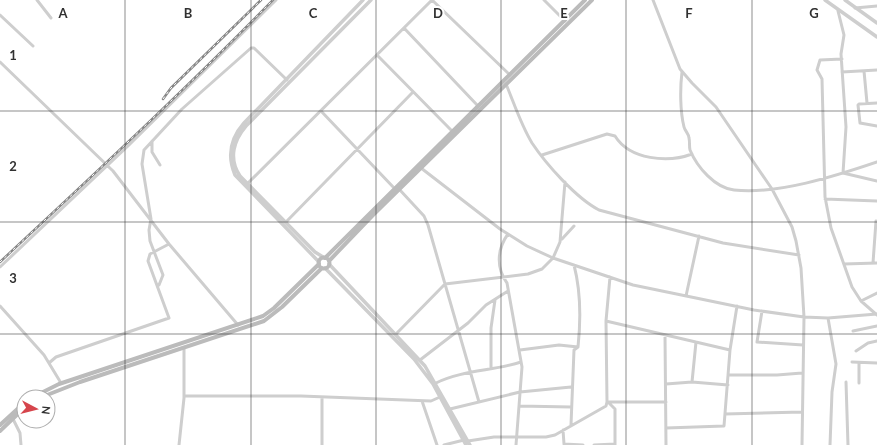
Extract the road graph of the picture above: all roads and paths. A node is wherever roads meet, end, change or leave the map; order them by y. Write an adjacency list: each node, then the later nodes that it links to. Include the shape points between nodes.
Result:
1 (37, 0): 16 (street)
2 (276, 0): 46 (street)
3 (363, 0): 30 (street)
4 (372, 0): 37 (street)
5 (432, 0): 19 (street); 29 (street)
6 (544, 0): 17 (street)
7 (585, 0): 17 (main road)
8 (592, 0): 31 (main road)
9 (653, 0): 27 (street)
10 (825, 0): 14 (street)
11 (845, 0): 13 (street)
12 (877, 6): 13 (street)
13 (854, 8): 18 (street)
14 (838, 11): 20 (street); 23 (street, via 844,35)
15 (0, 15): 21 (street)
16 (51, 18)
17 (565, 21): 29 (main road)
18 (877, 23)
19 (404, 28): 22 (street); 35 (street)
20 (877, 37)
21 (33, 46)
22 (377, 55): 32 (street); 36 (street)
23 (842, 59): 28 (street); 49 (street, via 820,60 817,66 822,79)
24 (0, 62): 46 (street)
25 (877, 70): 26 (street)
26 (864, 71): 28 (street); 33 (street)
27 (682, 72): 42 (street, via 682,112); 54 (street, via 716,107)
28 (842, 72): 48 (street, via 846,127)
29 (510, 75): 35 (main road)
30 (286, 80): 37 (street); 40 (street, via 254,48 251,48 182,109)
31 (506, 84): 43 (street, via 532,142); 47 (main road)
32 (413, 92): 39 (street); 41 (street)
33 (867, 103): 34 (street); 38 (street, via 858,106 860,123)
34 (877, 103)
35 (478, 106): 39 (main road)
36 (321, 111): 41 (street); 52 (street)
37 (248, 121): 52 (street, via 236,140 234,156 236,170); 69 (street, via 235,134 230,146 230,161 235,175)
38 (877, 126)
39 (452, 132): 53 (main road)
40 (152, 140): 45 (street, via 152,152); 57 (street, via 145,148 142,164)
41 (358, 150): 53 (street); 59 (street)
42 (692, 154): 43 (street, via 679,159 657,158 632,151 618,142 615,136 607,134); 54 (street, via 709,178 722,186 733,190)
43 (542, 155): 51 (street)
44 (877, 162): 48 (street)
45 (160, 165)
46 (108, 166): 57 (street); 73 (street)
47 (421, 168): 53 (main road); 61 (street)
48 (843, 173): 49 (street); 50 (street)
49 (824, 178): 54 (street); 55 (street)
50 (877, 180)
51 (564, 182): 62 (street, via 599,210); 63 (street)
52 (248, 183): 59 (street)
53 (397, 189): 68 (main road); 77 (street, via 424,216)
54 (772, 189): 66 (street, via 792,227)
55 (825, 200): 56 (street); 71 (street, via 831,228)
56 (877, 201)
57 (151, 219): 64 (street); 65 (street, via 149,237)
58 (876, 221): 70 (street)
59 (286, 222): 68 (street, via 315,252)
60 (574, 226): 63 (street)
61 (508, 234): 67 (street); 75 (street, via 500,249)
62 (699, 236): 66 (street, via 723,243); 81 (street)
63 (560, 242): 67 (street)
64 (169, 244): 65 (street); 91 (street)
65 (154, 252): 78 (street, via 163,275); 78 (street, via 150,254 148,261)
66 (799, 255): 88 (street)
67 (553, 258): 72 (street); 75 (street, via 536,272)
68 (327, 260): 69 (main road); 74 (main road); 95 (street)
69 (319, 263): 74 (main road); 91 (main road, via 274,308 263,316)
70 (875, 263): 71 (street)
71 (844, 264): 83 (street)
72 (574, 265): 76 (street); 100 (street, via 580,302)
73 (0, 267)
74 (324, 268): 101 (main road, via 264,321); 128 (street, via 407,350)
75 (502, 276): 77 (street); 79 (street, via 507,283)
76 (610, 277): 81 (street, via 651,290); 90 (street)
77 (445, 284): 93 (street); 95 (street)
78 (159, 285): 108 (street, via 168,318 56,357)
79 (508, 292): 82 (street); 102 (street)
80 (877, 292): 83 (street)
81 (686, 296): 85 (street)
82 (494, 300): 93 (street); 111 (street)
83 (860, 301): 87 (street)
84 (0, 306): 108 (street)
85 (737, 306): 86 (street); 103 (street)
86 (762, 311): 88 (street); 99 (street, via 758,342)
87 (877, 314): 89 (street)
88 (804, 317): 89 (street); 99 (street)
89 (830, 318): 160 (street, via 836,364)
90 (606, 321): 96 (street); 131 (street)
91 (238, 325): 117 (main road)
92 (877, 326): 94 (street)
93 (457, 330): 105 (street); 112 (street)
94 (853, 331)
95 (396, 334): 105 (street)
96 (665, 335): 98 (street); 120 (street)
97 (877, 340): 104 (street)
98 (696, 342): 103 (street); 115 (street)
99 (803, 345): 113 (street)
100 (578, 347): 102 (street, via 559,345); 122 (street, via 574,350)
101 (184, 348): 124 (main road); 126 (street)
102 (520, 350): 106 (street)
103 (730, 350): 114 (street)
104 (856, 351)
105 (420, 360): 118 (street)
106 (521, 362): 111 (street, via 508,367); 125 (street)
107 (852, 362): 109 (street)
108 (49, 363): 117 (street)
109 (859, 363): 110 (street); 119 (street)
110 (877, 363)
111 (491, 368): 112 (street)
112 (471, 373): 118 (street); 130 (street)
113 (802, 373): 114 (street, via 777,376); 137 (street)
114 (728, 375): 121 (street)
115 (692, 382): 120 (street); 121 (street)
116 (846, 382): 161 (street)
117 (61, 383): 123 (main road)
118 (436, 383): 135 (street)
119 (859, 383)
120 (666, 384): 132 (street)
121 (728, 385): 139 (street)
122 (571, 387): 125 (street); 134 (street)
123 (49, 389)
124 (56, 391)
125 (520, 392): 130 (street); 133 (street)
126 (184, 396): 127 (street); 151 (street)
127 (322, 397): 129 (street); 152 (street)
128 (440, 397): 129 (street, via 431,401); 147 (street)
129 (422, 400): 153 (street)
130 (479, 402): 135 (street)
131 (607, 402): 132 (street); 142 (street, via 606,406); 149 (street, via 615,409)
132 (666, 402): 143 (street)
133 (519, 406): 134 (street); 146 (street)
134 (571, 407): 142 (street)
135 (450, 409): 147 (street)
136 (16, 410): 141 (main road)
137 (802, 412): 139 (street); 159 (street)
138 (16, 414): 140 (main road)
139 (725, 414): 143 (street, via 722,427)
140 (12, 417): 145 (main road); 150 (street, via 18,429)
141 (0, 425)
142 (571, 425): 144 (street)
143 (666, 428): 158 (street)
144 (564, 430): 146 (street, via 546,437); 148 (street)
145 (0, 431)
146 (517, 436): 147 (street, via 494,437); 155 (street)
147 (467, 443): 154 (street)
148 (564, 444): 156 (street)
149 (615, 444): 157 (street)
150 (21, 445)
151 (178, 445)
152 (322, 445)
153 (437, 445)
154 (444, 445)
155 (516, 445)
156 (583, 445)
157 (594, 445)
158 (666, 445)
159 (802, 445)
160 (830, 445)
161 (848, 445)

